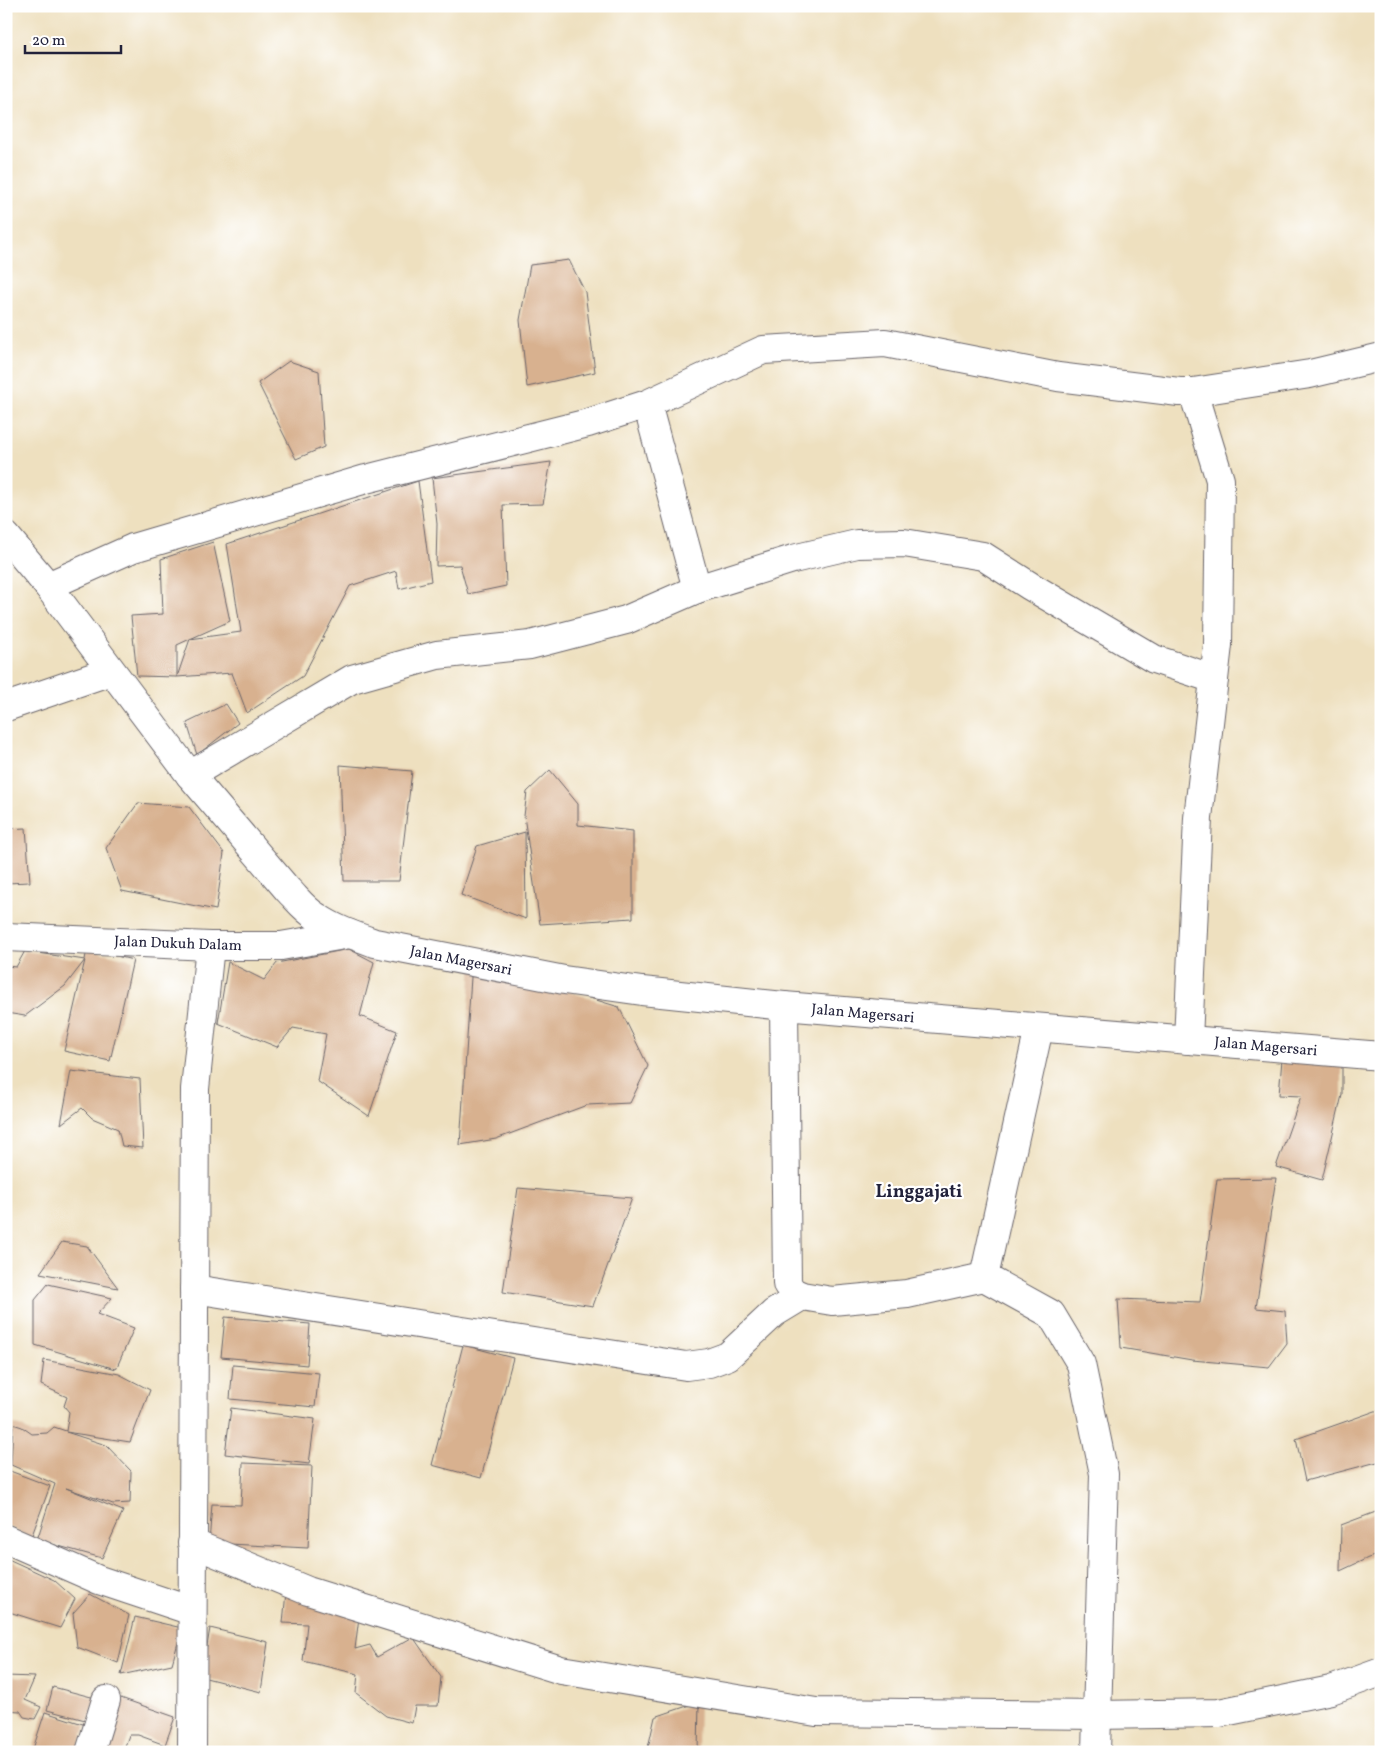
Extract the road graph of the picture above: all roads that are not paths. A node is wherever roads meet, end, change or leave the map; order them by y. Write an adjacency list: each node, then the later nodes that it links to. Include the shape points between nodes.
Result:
1 (1381, 357): 2 (street, via 1310,374)
2 (1193, 392): 3 (street, via 1058,377 898,344 867,343 763,350); 8 (street, via 1220,480 1218,645)
3 (646, 404): 5 (street, via 588,423 366,479 133,548); 6 (street)
4 (6, 536): 5 (street, Jalan Magersari)
5 (48, 586): 7 (street, Jalan Magersari)
6 (697, 589): 8 (street, via 793,559 857,544 904,543 983,556 1154,659); 10 (street, via 626,620 530,644 437,655 352,679)
7 (110, 671): 9 (street); 10 (street, Jalan Magersari)
8 (1214, 679): 16 (street, via 1198,818)
9 (6, 708)
10 (190, 775): 11 (street, Jalan Magersari, via 304,907 316,917)
11 (350, 934): 13 (street, Jalan Dukuh Dalam, via 281,946); 14 (street, Jalan Magersari, via 375,943 564,980)
12 (6, 936): 13 (street, Jalan Dukuh Dalam)
13 (210, 946): 19 (street, via 195,1089)
14 (784, 1006): 15 (street, Jalan Magersari); 20 (street, via 787,1284)
15 (1039, 1028): 16 (street, Jalan Magersari); 18 (street)
16 (1188, 1040): 17 (street, Jalan Magersari)
17 (1381, 1056)
18 (984, 1277): 20 (street, via 907,1294 832,1301); 26 (street, via 1050,1314 1081,1364 1104,1474)
19 (194, 1289): 20 (street, via 686,1366 728,1356 774,1313); 22 (street)
20 (802, 1296)
21 (6, 1539): 23 (street, via 99,1580)
22 (192, 1543): 23 (street); 26 (street, via 308,1591 561,1670 816,1712)
23 (192, 1610): 28 (street)
24 (1381, 1672): 26 (street, via 1331,1690 1219,1713)
25 (106, 1700): 27 (street)
26 (1097, 1715): 29 (street)
27 (90, 1752)
28 (192, 1752)
29 (1096, 1752)

